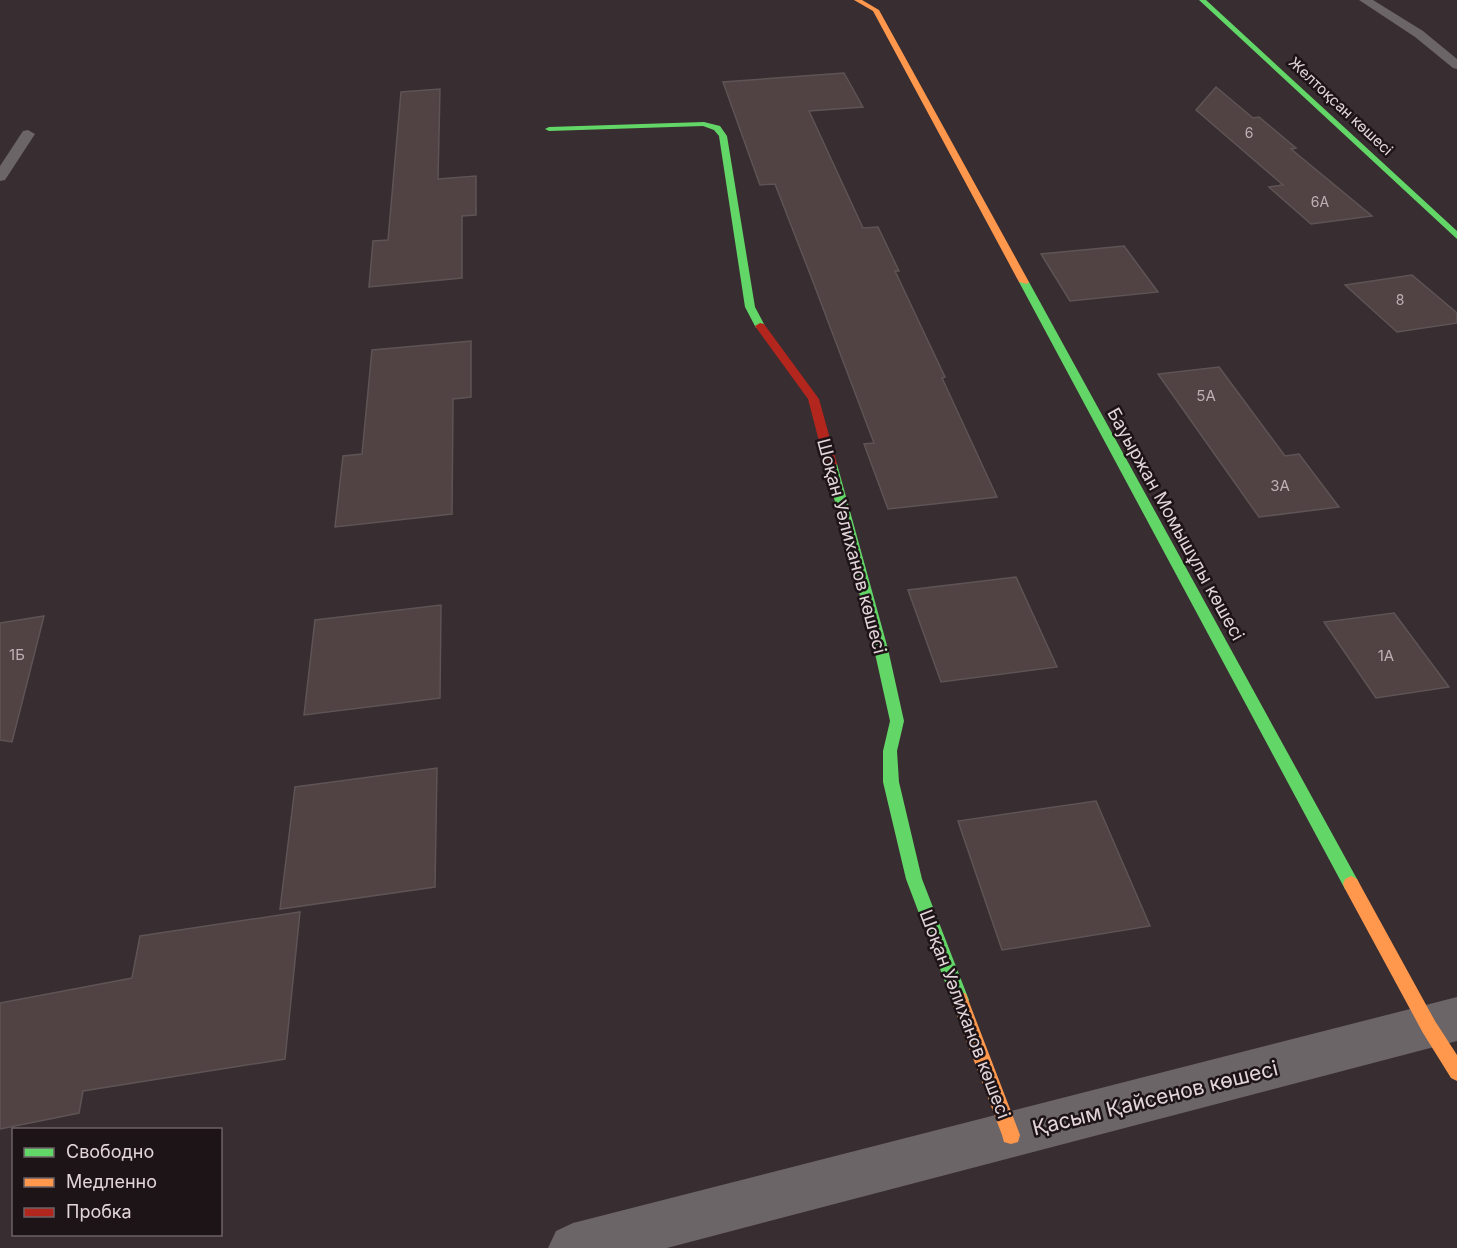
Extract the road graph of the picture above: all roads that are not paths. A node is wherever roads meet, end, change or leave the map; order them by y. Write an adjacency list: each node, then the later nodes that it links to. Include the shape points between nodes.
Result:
1 (857, 0): 9 (street, Бауыржан Момышұлы көшесі, via 876,10)
2 (1202, 0): 8 (street, Желтоқсан көшесі)
3 (1365, 0): 4 (lane, via 1419,34)
4 (1457, 65)
5 (549, 129): 11 (street, Шоқан Уәлиханов көшесі, via 704,124 717,128 723,136 750,307 813,399 880,649 897,721 890,752 891,782 914,879)
6 (28, 134): 7 (lane)
7 (0, 177)
8 (1457, 236)
9 (1443, 1023): 10 (street, Бауыржан Момышұлы көшесі); 11 (street, Қасым Қайсенов көшесі)
10 (1457, 1072)
11 (1011, 1135): 12 (street, Қасым Қайсенов көшесі)
12 (583, 1247)

